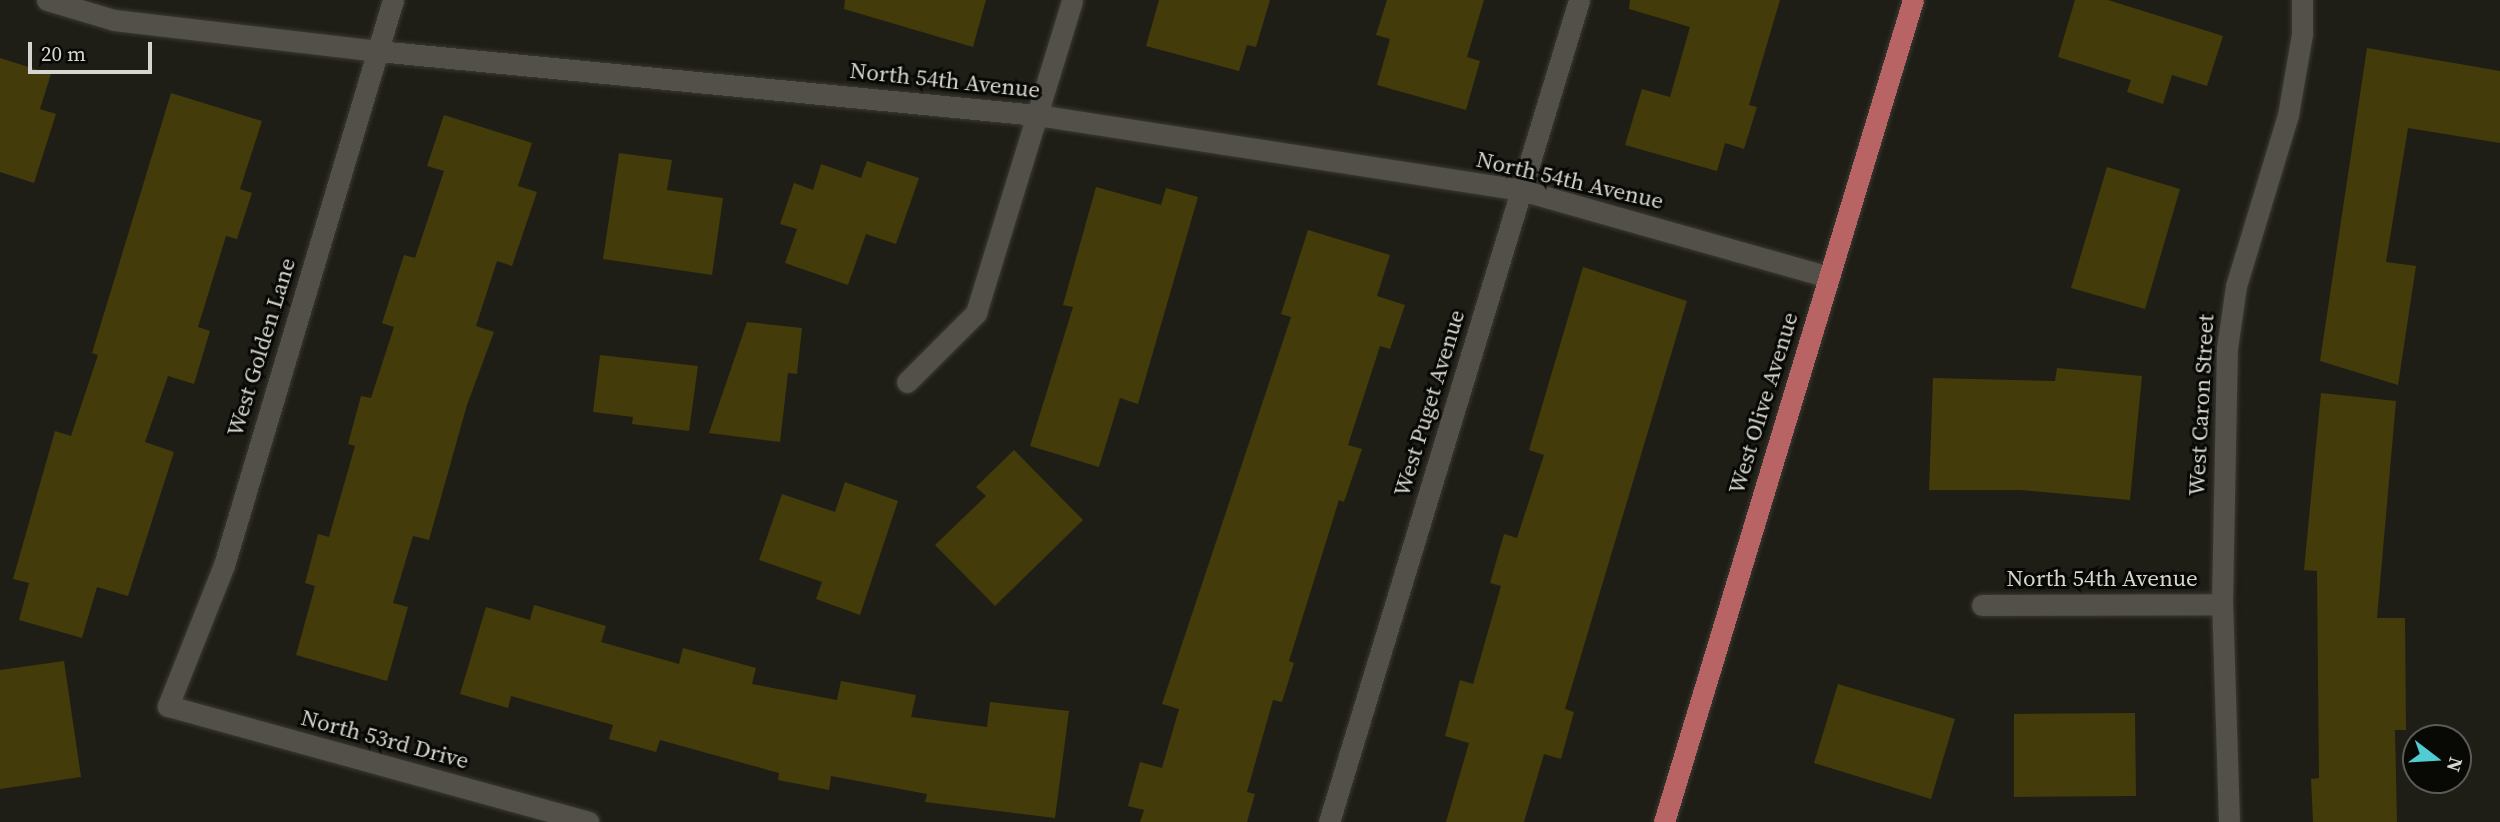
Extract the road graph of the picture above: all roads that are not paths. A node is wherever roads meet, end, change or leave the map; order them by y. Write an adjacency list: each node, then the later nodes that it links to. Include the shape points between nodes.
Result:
1 (47, 0): 7 (street, North 54th Avenue, via 114,20)
2 (393, 0): 7 (street, West Golden Lane)
3 (1072, 0): 8 (street)
4 (1579, 0): 9 (street, West Puget Avenue)
5 (1913, 0): 10 (main road, West Olive Avenue)
6 (2302, 0): 12 (street, West Caron Street, via 2302,34 2288,115 2236,286 2227,348)
7 (378, 51): 8 (street, North 54th Avenue); 14 (street, West Golden Lane, via 224,565)
8 (1037, 114): 9 (street, North 54th Avenue); 11 (street, via 976,313)
9 (1521, 190): 10 (street, North 54th Avenue); 16 (street, West Puget Avenue)
10 (1828, 277): 17 (main road, West Olive Avenue)
11 (907, 382)
12 (2222, 604): 13 (street, North 54th Avenue); 18 (street, West Caron Street)
13 (1982, 605)
14 (168, 706): 15 (street, North 53rd Drive)
15 (588, 822)
16 (1329, 822)
17 (1664, 822)
18 (2229, 822)

